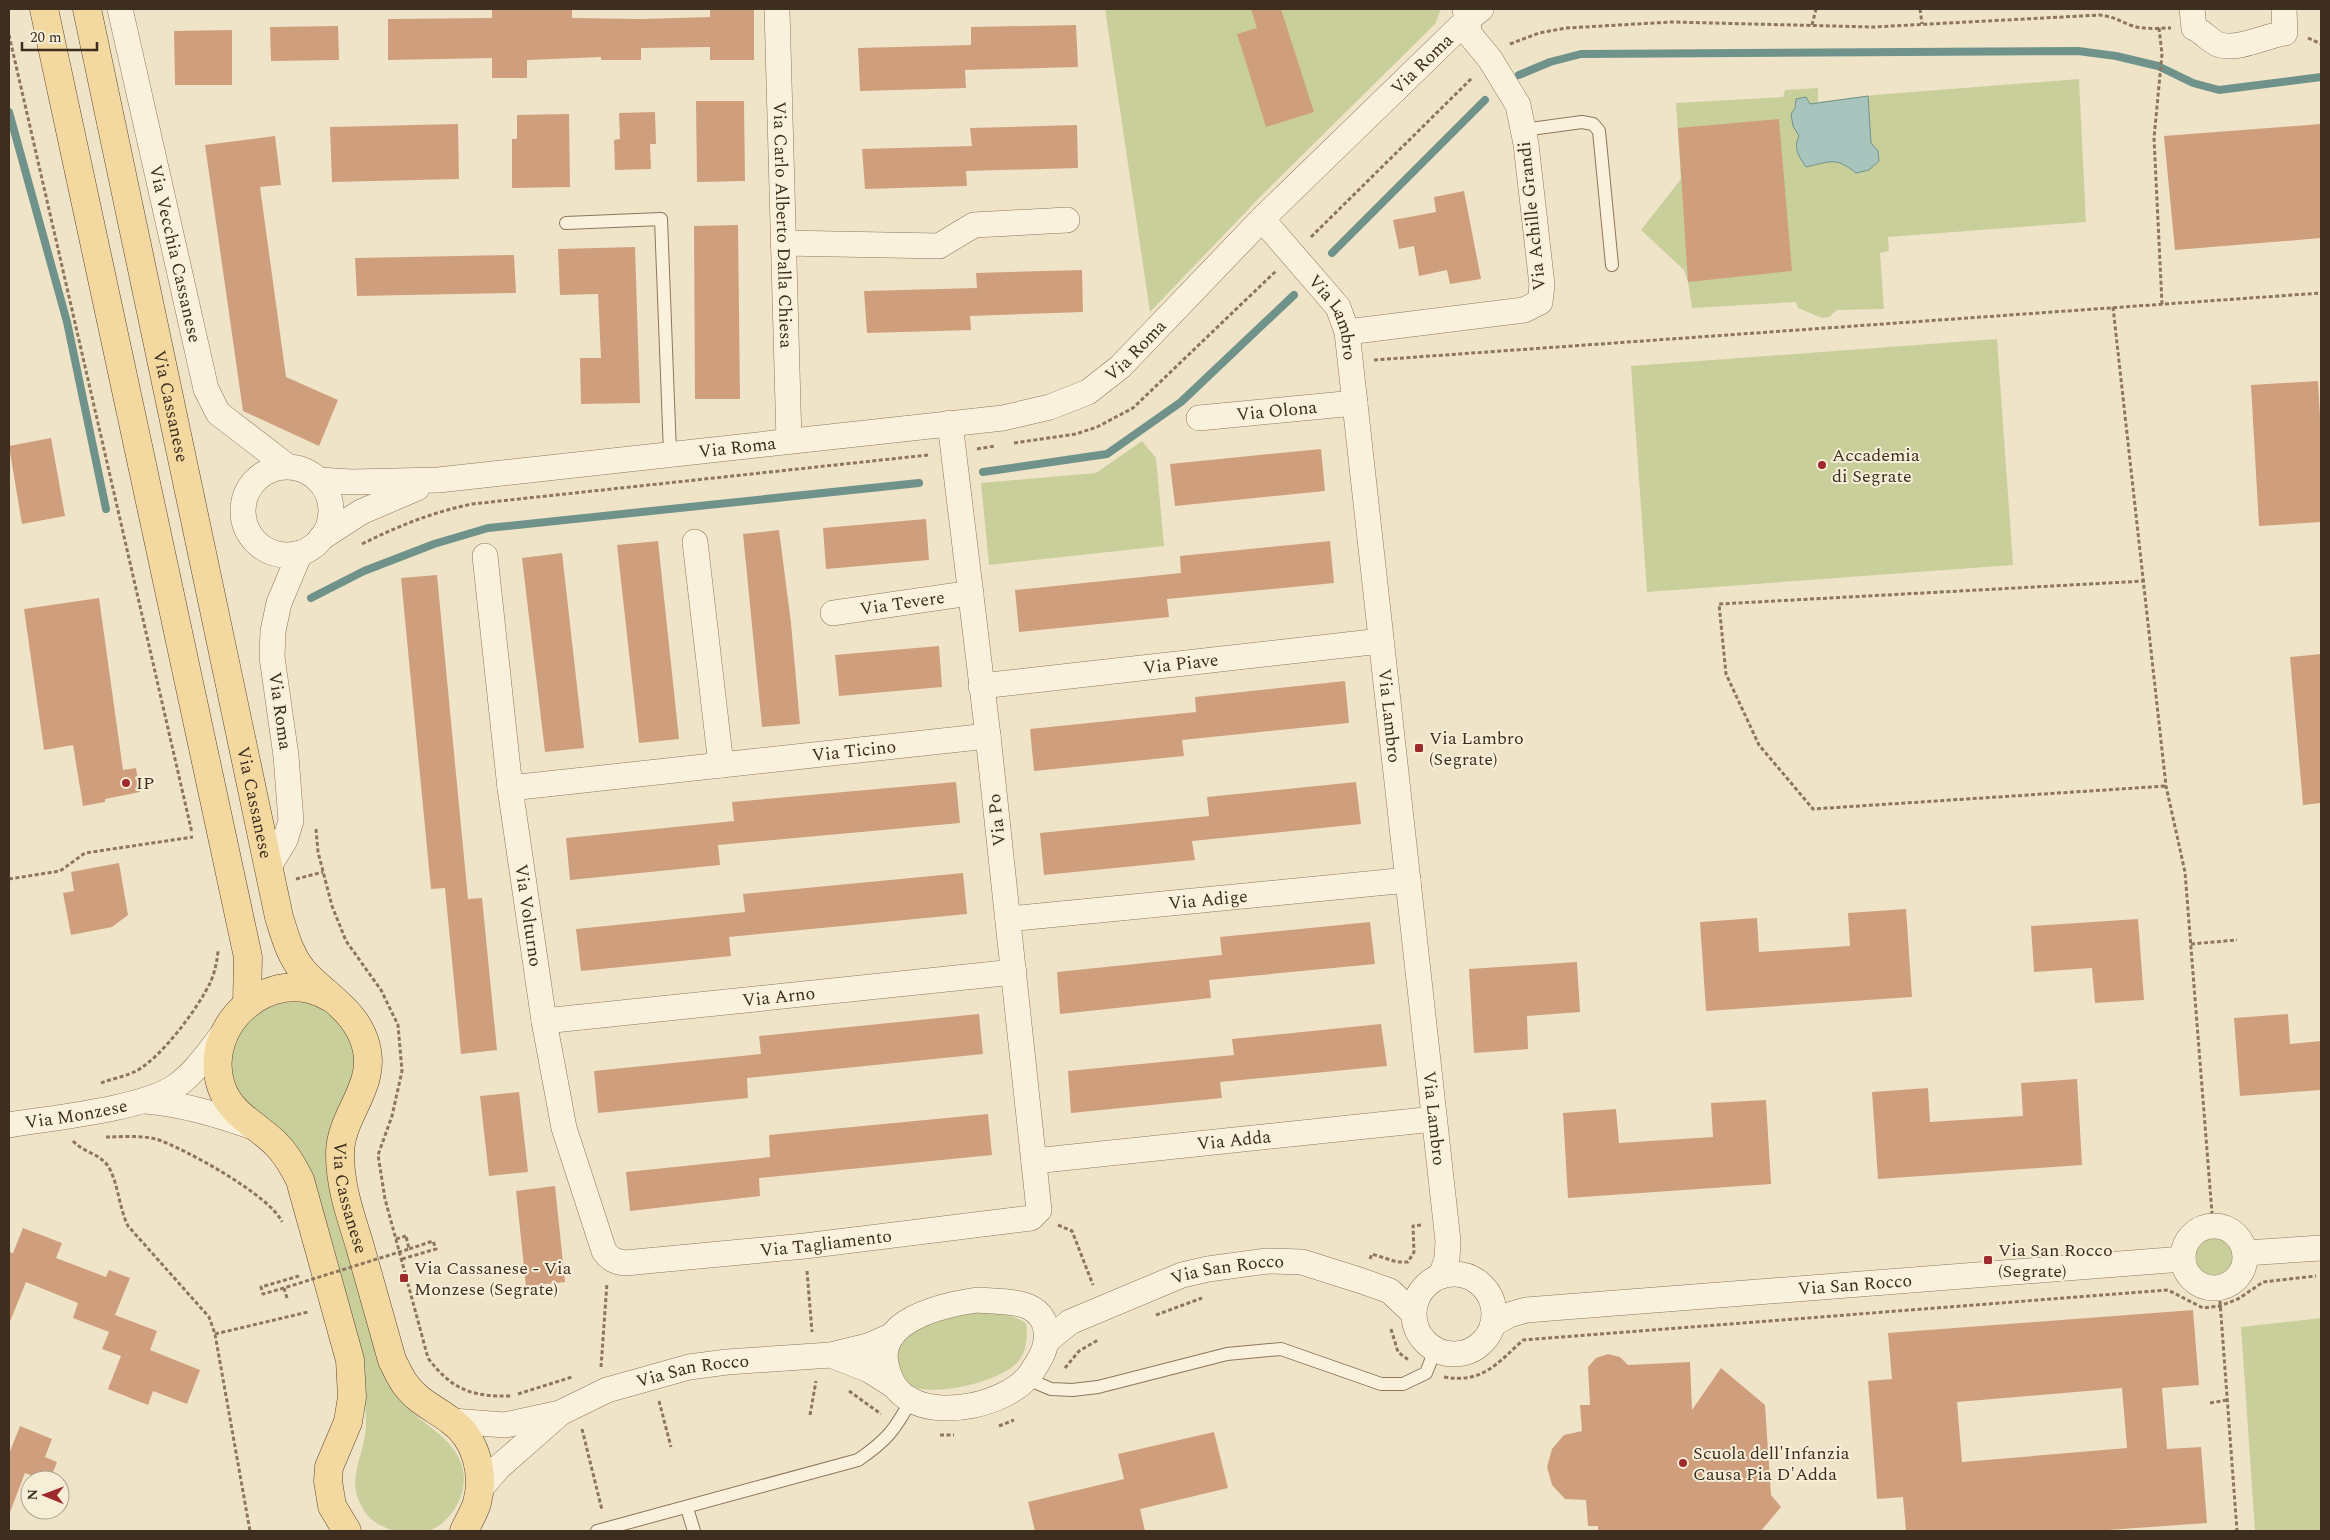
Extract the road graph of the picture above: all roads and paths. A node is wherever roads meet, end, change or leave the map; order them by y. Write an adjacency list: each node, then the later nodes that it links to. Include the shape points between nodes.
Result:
1 (44, 9): 59 (main road, via 248,957)
2 (87, 9): 48 (main road, Via Cassanese)
3 (120, 9): 30 (street, Via Vecchia Cassanese, via 206,389 218,413)
4 (777, 9): 18 (street, Via Carlo Alberto Dalla Chiesa)
5 (1816, 9): 11 (path)
6 (1920, 9): 10 (path)
7 (2192, 9): 8 (street, via 2194,28 2218,45 2229,46 2285,33)
8 (2284, 9)
9 (1471, 12): 14 (street, Via Achille Grandi, via 1470,35 1490,59 1518,105); 15 (street, Via Roma)
10 (1922, 24)
11 (1812, 25)
12 (2159, 28): 21 (path, via 2162,54 2154,138)
13 (9, 35): 46 (path)
14 (1523, 130): 19 (lane, via 1582,122 1593,124 1599,131); 23 (street, Via Achille Grandi, via 1542,285 1540,302 1524,310)
15 (1262, 219): 23 (street, Via Lambro, via 1338,307); 27 (street, Via Roma, via 1120,367 1088,392 1050,407 1004,418)
16 (1067, 220): 18 (street, via 974,225 939,246)
17 (566, 223): 29 (lane, via 661,219)
18 (783, 242): 28 (street, Via Carlo Alberto Dalla Chiesa)
19 (1612, 265)
20 (2321, 293): 21 (path)
21 (2162, 304): 22 (path)
22 (2114, 307): 24 (path); 37 (path)
23 (1347, 332): 24 (street, Via Lambro)
24 (1351, 362): 25 (street, Via Lambro)
25 (1355, 403): 26 (street, Via Olona); 40 (street, Via Lambro)
26 (1199, 418)
27 (950, 424): 28 (street, Via Roma); 38 (street, Via Po)
28 (789, 441): 29 (street, Via Roma)
29 (670, 453): 32 (street, Via Roma)
30 (287, 466): 31 (street, via 304,470); 35 (street, via 258,476 249,488 243,518 253,538 270,552)
31 (319, 480): 32 (street, Via Roma); 33 (street, via 326,490 330,509 328,527)
32 (438, 480): 33 (street, Via Roma, via 369,508)
33 (321, 538): 35 (street)
34 (695, 542): 43 (street)
35 (300, 553): 48 (street, Via Roma, via 279,603 272,657 292,821)
36 (484, 556): 45 (street, Via Volturno)
37 (2145, 581): 44 (path); 44 (path, via 1718,604 1726,674 1759,745 1813,809)
38 (971, 593): 39 (street, Via Tevere); 41 (street, Via Po)
39 (833, 612)
40 (1382, 641): 41 (street, Via Piave); 52 (street, Via Lambro)
41 (981, 686): 42 (street, Via Po)
42 (988, 736): 43 (street, Via Ticino); 53 (street, Via Po)
43 (721, 765): 45 (street, Via Ticino)
44 (2166, 786): 56 (path, via 2185,872)
45 (510, 788): 60 (street, Via Volturno)
46 (193, 837): 47 (path); 51 (path, via 85,853 60,871)
47 (196, 847)
48 (268, 868): 58 (main road, Via Cassanese, via 289,948 303,971)
49 (323, 872): 50 (path)
50 (296, 879)
51 (9, 880)
52 (1408, 880): 53 (street, Via Adige); 64 (street, Via Lambro)
53 (1008, 919): 57 (street, Via Po)
54 (2238, 940): 56 (path)
55 (218, 942): 62 (path, via 216,969 210,983 168,1043 135,1071)
56 (2191, 944): 71 (path)
57 (1014, 972): 60 (street, Via Arno); 69 (street, Via Po)
58 (336, 1002): 59 (main road, via 312,990 292,988 272,991); 118 (main road, Via Cassanese, via 349,1012 358,1026 367,1048 368,1070 360,1097 343,1131 340,1152 344,1190 392,1360 405,1385 426,1406)
59 (247, 1003): 61 (main road)
60 (544, 1021): 79 (street, Via Volturno, via 564,1128 604,1252)
61 (225, 1031): 63 (street, via 187,1077 174,1087); 66 (main road, via 218,1058 221,1085 233,1109)
62 (98, 1084)
63 (142, 1101): 65 (street, Via Monzese); 66 (street, via 201,1110)
64 (1434, 1120): 69 (street, Via Adda); 73 (street, Via Lambro)
65 (9, 1125)
66 (250, 1126): 129 (main road, via 277,1145 300,1180 350,1360 348,1422 329,1467 328,1482 332,1506)
67 (100, 1137): 72 (path, via 155,1139 175,1147 225,1174 265,1202 279,1215)
68 (81, 1138): 97 (path, via 71,1138 82,1150 101,1159 108,1167 128,1226 210,1316)
69 (1034, 1161): 70 (street, Via Po, via 1039,1210)
70 (1035, 1215): 79 (street, Via Tagliamento, via 805,1246); 91 (path, via 1072,1231)
71 (2213, 1226): 76 (street, via 2226,1228 2236,1235); 78 (street, via 2201,1229 2190,1238)
72 (286, 1230)
73 (1447, 1232): 82 (street, Via Lambro, via 1454,1258); 83 (path, via 1413,1226 1414,1252 1408,1262 1372,1254); 84 (street, Via Lambro, via 1447,1259)
74 (2321, 1248): 76 (street)
75 (409, 1249): 77 (path, bridge, via 406,1236 396,1238); 77 (path, via 433,1241 436,1248); 85 (path, bridge)
76 (2245, 1253): 88 (street, via 2244,1264 2236,1279)
77 (402, 1259): 102 (path, via 428,1358 442,1376 463,1390 489,1396 514,1396)
78 (2183, 1259): 88 (street, via 2188,1273); 93 (street, Via San Rocco, via 1526,1310 1509,1315)
79 (612, 1260): 103 (path)
80 (296, 1267): 85 (path, via 299,1276 261,1287 263,1294)
81 (2321, 1275): 88 (path, via 2263,1282 2238,1299)
82 (1466, 1276): 84 (street, via 1454,1274); 93 (street, via 1487,1292)
83 (1362, 1281): 86 (street, Via San Rocco); 91 (street, Via San Rocco, via 1302,1262 1267,1261 1182,1275)
84 (1433, 1281): 86 (street, Via San Rocco, via 1406,1290); 92 (street, via 1417,1298)
85 (284, 1288): 89 (path, bridge)
86 (1390, 1291): 92 (street, Via San Rocco)
87 (1209, 1295): 94 (path)
88 (2220, 1297): 100 (path, via 2203,1308 2168,1290 1523,1340 1486,1373 1454,1379); 113 (path)
89 (287, 1298)
90 (307, 1306): 97 (path, via 308,1313)
91 (1101, 1310): 96 (street, Via San Rocco); 109 (path, via 1108,1334 1079,1351)
92 (1413, 1313): 100 (street)
93 (1492, 1313): 100 (street, via 1484,1341 1469,1352)
94 (1154, 1316)
95 (1391, 1326): 100 (path, via 1398,1352)
96 (1046, 1330): 98 (street, via 1030,1307 977,1300 928,1311 906,1322); 104 (street, via 1040,1359)
97 (214, 1334): 128 (path)
98 (891, 1336): 99 (street, Via San Rocco, via 868,1346); 107 (street, via 886,1364)
99 (831, 1355): 103 (street, Via San Rocco, via 727,1362); 107 (street, Via San Rocco, via 869,1370)
100 (1430, 1362): 109 (lane, via 1403,1384 1381,1384 1281,1349 1255,1350 1227,1354 1098,1387)
101 (592, 1371): 103 (path)
102 (574, 1376)
103 (604, 1379): 116 (street, Via San Rocco)
104 (1027, 1379): 109 (lane); 112 (street, via 997,1398 974,1405 947,1408)
105 (807, 1380): 106 (path)
106 (823, 1382)
107 (891, 1384): 112 (street)
108 (846, 1389): 119 (path)
109 (1051, 1389)
110 (667, 1398): 111 (path)
111 (659, 1400): 114 (path); 123 (path)
112 (911, 1400): 119 (lane)
113 (2227, 1400): 115 (path); 131 (path)
114 (650, 1403)
115 (2210, 1403)
116 (560, 1413): 118 (street, Via San Rocco, via 505,1425); 124 (street, Via San Rocco, via 499,1467)
117 (1015, 1419): 121 (path, via 1008,1424)
118 (452, 1421): 124 (main road, Via Cassanese, via 475,1454)
119 (899, 1423): 122 (path, via 948,1436); 125 (lane, via 882,1444 858,1460)
120 (584, 1424): 127 (path, via 582,1430)
121 (991, 1427)
122 (956, 1434)
123 (671, 1447)
124 (480, 1489): 126 (main road, Via Cassanese)
125 (688, 1508): 127 (lane); 130 (lane)
126 (465, 1528)
127 (602, 1530)
128 (250, 1531)
129 (347, 1531)
130 (694, 1531)
131 (2238, 1531)

